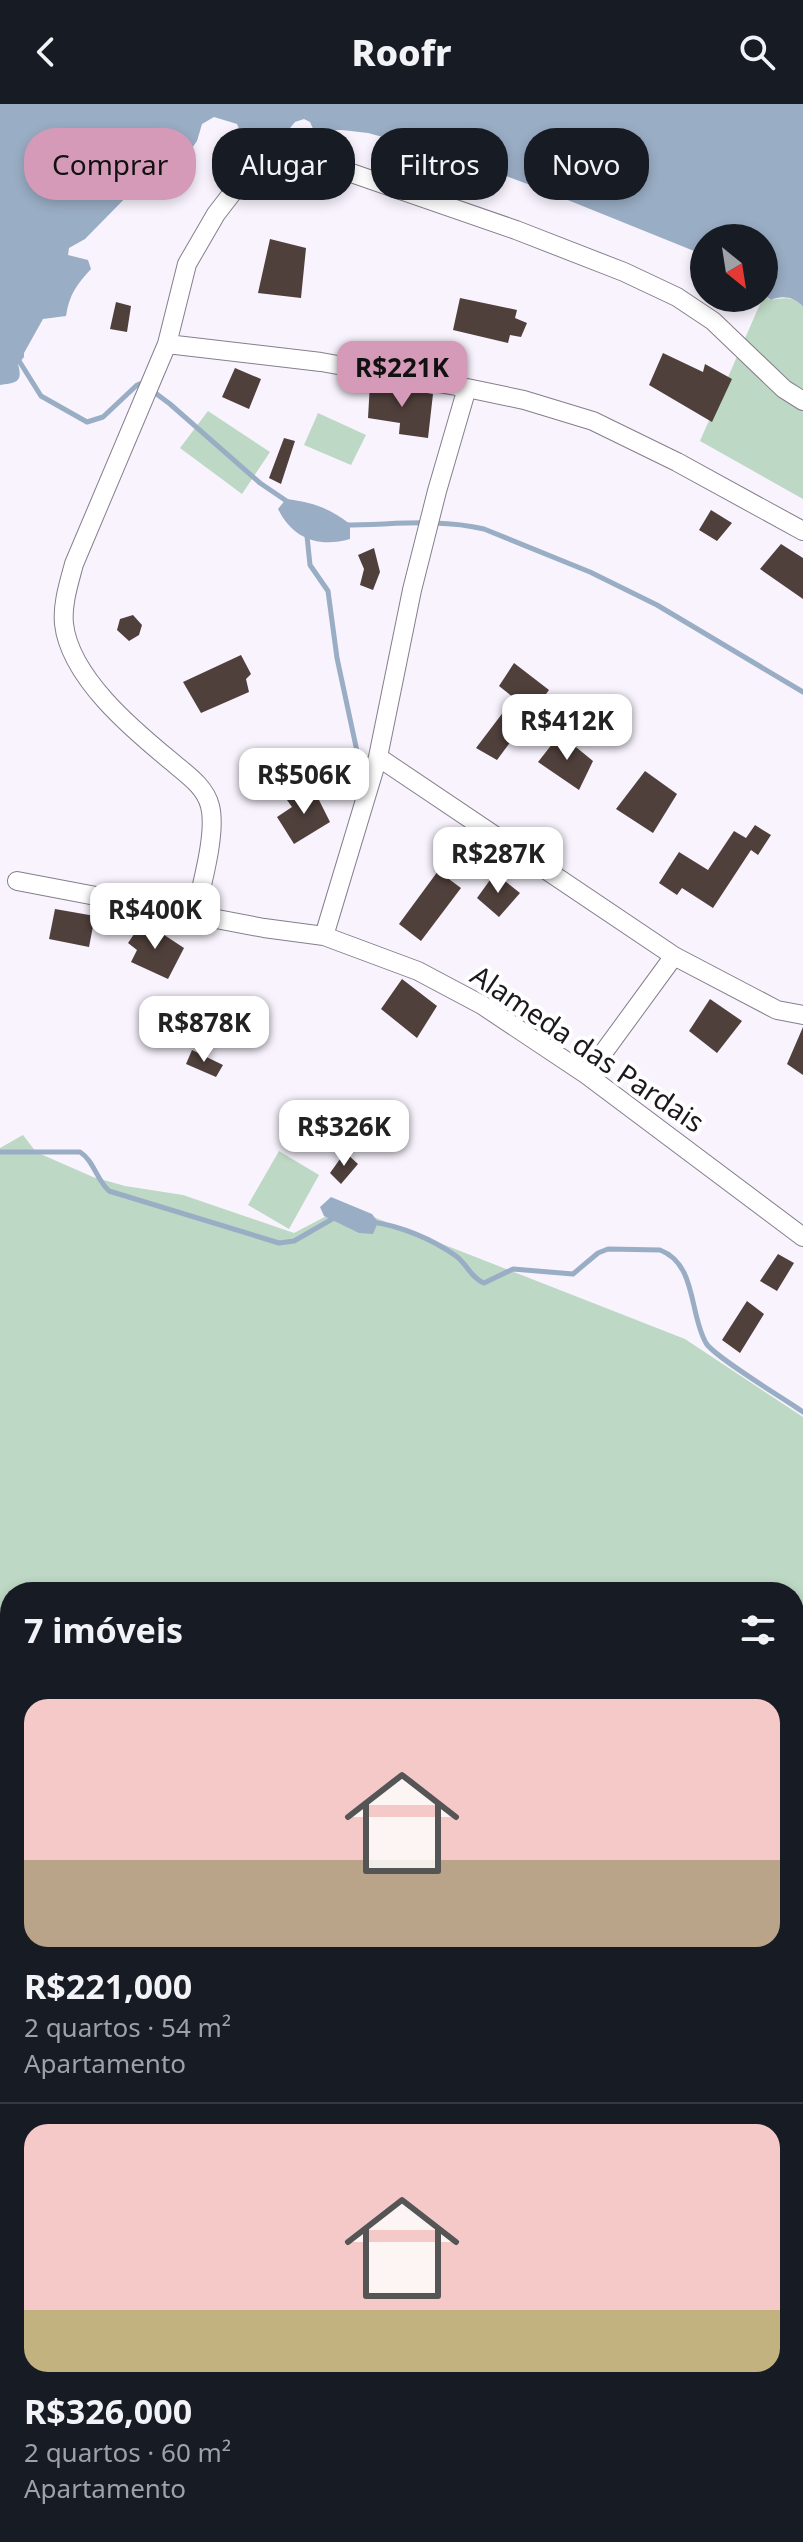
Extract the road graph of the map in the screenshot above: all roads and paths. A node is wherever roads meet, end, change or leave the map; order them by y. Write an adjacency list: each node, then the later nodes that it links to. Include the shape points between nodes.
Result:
1 (167, 344): 2 (street, via 321,362); 3 (street, via 187,264 233,192 259,172 284,163 334,167 516,230 677,297 713,321); 7 (street, via 74,564 63,622 67,641 89,681 195,781 210,805 209,851)
2 (467, 388): 4 (street, via 593,421); 5 (street, via 416,575)
3 (803, 401)
4 (803, 531)
5 (378, 757): 8 (street); 9 (street)
6 (17, 881): 7 (street, Alameda das Pardais)
7 (195, 915): 8 (street, Alameda das Pardais)
8 (324, 936): 11 (street, Alameda das Pardais, via 418,971 482,1005)
9 (674, 956): 10 (street, via 777,1010); 11 (street)
10 (803, 1015)
11 (587, 1075): 12 (street, Alameda das Pardais)
12 (803, 1237)

